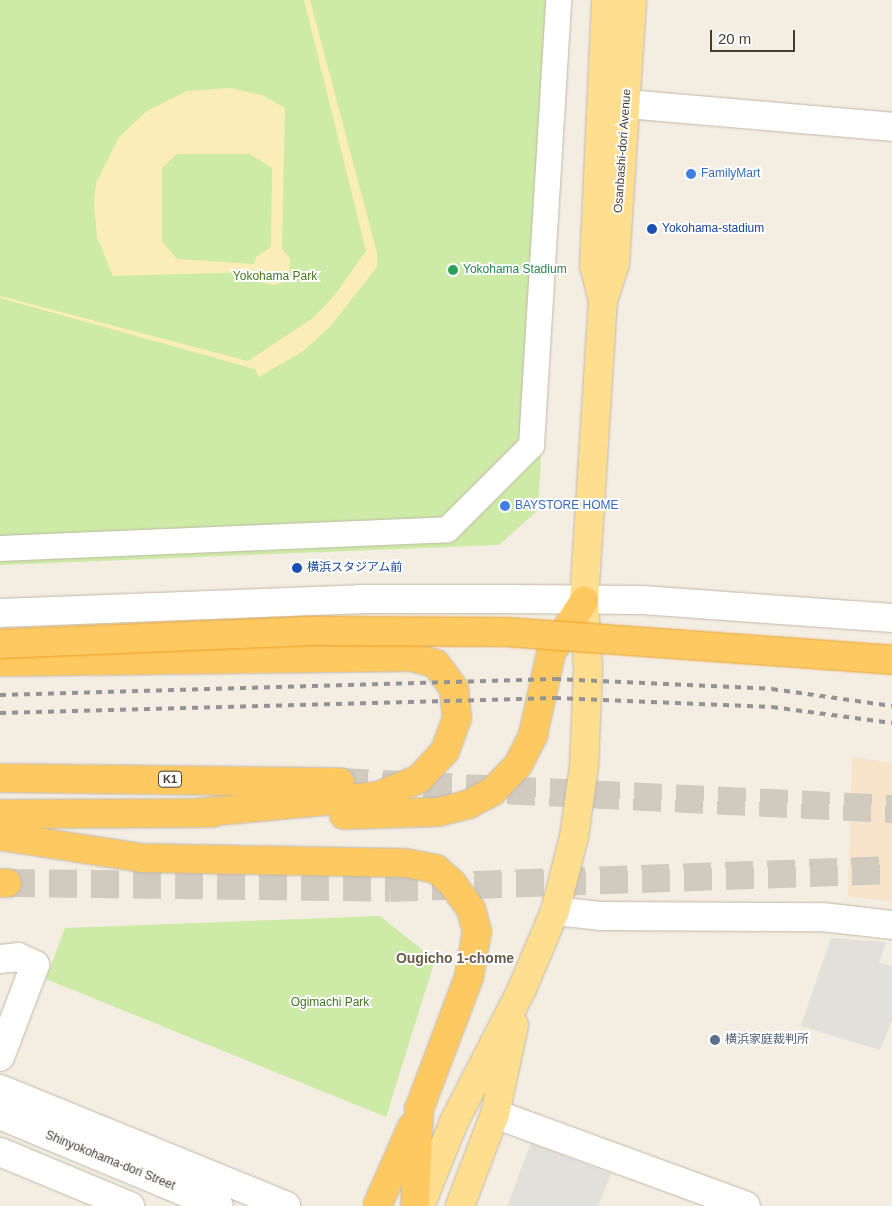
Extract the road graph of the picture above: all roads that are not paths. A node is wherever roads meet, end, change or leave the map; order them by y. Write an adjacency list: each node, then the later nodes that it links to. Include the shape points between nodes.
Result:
1 (558, 0): 7 (street, via 531,445 447,529)
2 (606, 0): 6 (main road, Osanbashi-dori Avenue, via 594,266)
3 (632, 0): 4 (main road, Osanbashi-dori Avenue)
4 (626, 104): 5 (street); 6 (main road, Osanbashi-dori Avenue, via 615,264)
5 (892, 127)
6 (603, 301): 8 (main road, Osanbashi-dori Avenue)
7 (0, 548)
8 (584, 601): 9 (street, via 361,599); 10 (street, via 642,600); 16 (highway, via 551,653 533,735 518,765 493,791 469,804 438,812 388,815); 19 (main road, Osanbashi-dori Avenue, via 588,669 584,766 574,837)
9 (0, 613)
10 (892, 618)
11 (0, 644): 12 (highway, bridge, via 306,630 506,632)
12 (892, 660)
13 (0, 662): 16 (highway, via 412,657 436,664 454,689 457,718 445,751 419,779 378,796)
14 (0, 778): 15 (highway, K1)
15 (340, 782)
16 (195, 813): 17 (highway)
17 (0, 814)
18 (0, 836): 25 (highway, via 142,858 406,863 436,869 452,883 471,909 477,932 469,977)
19 (555, 911): 20 (street, via 600,916 822,917); 22 (main road, Osanbashi-dori Avenue)
20 (892, 925)
21 (0, 959): 23 (street, via 18,957 34,965)
22 (522, 989): 26 (main road); 28 (main road)
23 (0, 1057)
24 (0, 1089): 35 (street)
25 (419, 1110): 30 (highway); 32 (highway)
26 (495, 1114): 31 (street); 38 (main road)
27 (0, 1116): 34 (street, Shinyokohama-dori Street)
28 (454, 1122): 30 (street); 37 (main road)
29 (0, 1152): 33 (street)
30 (416, 1171): 32 (street); 36 (highway)
31 (730, 1203)
32 (376, 1205)
33 (130, 1206)
34 (219, 1206)
35 (286, 1206)
36 (415, 1206)
37 (420, 1206)
38 (460, 1206)

